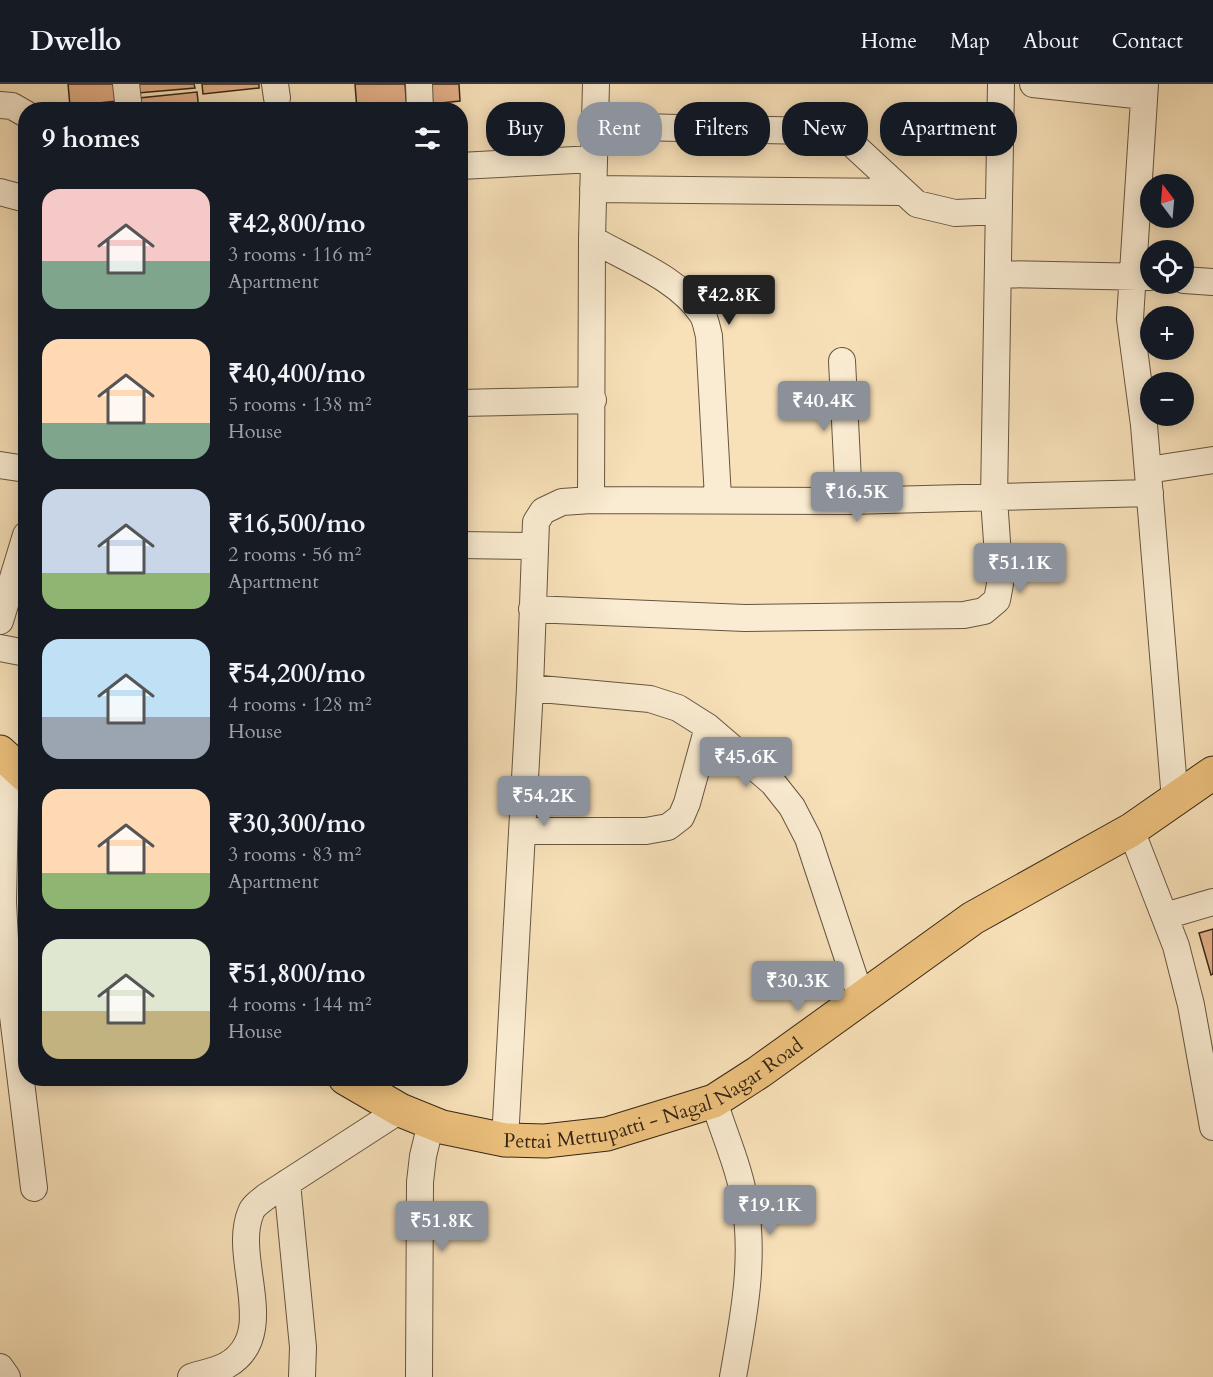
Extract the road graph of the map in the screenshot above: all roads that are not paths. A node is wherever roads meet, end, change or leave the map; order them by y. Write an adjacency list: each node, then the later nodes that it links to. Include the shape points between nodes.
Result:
1 (126, 84): 7 (street)
2 (419, 84): 8 (street)
3 (596, 84): 9 (street)
4 (1001, 84): 20 (street)
5 (1033, 84): 6 (street)
6 (1145, 90): 22 (street)
7 (128, 102)
8 (420, 102)
9 (596, 102)
10 (0, 105): 11 (street)
11 (18, 110)
12 (662, 128): 18 (street, via 810,131 827,135 850,142)
13 (594, 156): 14 (street)
14 (594, 159): 15 (street); 16 (street)
15 (468, 166)
16 (593, 189): 18 (street); 21 (street)
17 (0, 192): 19 (street)
18 (902, 192): 20 (street, via 916,204 955,213)
19 (18, 197)
20 (999, 211): 23 (street)
21 (592, 239): 29 (street); 35 (street, via 665,280 688,297 704,316 710,336)
22 (1143, 240)
23 (998, 274): 24 (street); 36 (street)
24 (1140, 277)
25 (1194, 281): 26 (street)
26 (1213, 282)
27 (1140, 284): 34 (street, via 1130,320)
28 (842, 362): 38 (street)
29 (593, 400): 30 (street); 37 (street)
30 (468, 403)
31 (1213, 460): 34 (street)
32 (0, 465): 33 (street)
33 (18, 468)
34 (1149, 482): 36 (street); 50 (street)
35 (718, 498): 37 (street); 38 (street)
36 (994, 499): 38 (street); 42 (street, via 1000,584 997,600 984,611 964,615 745,618)
37 (591, 500): 40 (street, via 562,502 543,511 536,522)
38 (849, 501)
39 (468, 545): 40 (street)
40 (533, 546): 42 (street)
41 (18, 561): 43 (street)
42 (532, 609): 46 (street)
43 (0, 621)
44 (0, 648): 45 (street)
45 (18, 651)
46 (530, 688): 47 (street, via 650,699 678,708); 52 (street)
47 (708, 727): 52 (street, via 687,803 681,817 668,827 646,831); 55 (street, via 773,783 792,807 808,838)
48 (10, 762): 56 (street, via 3,902)
49 (1213, 773): 50 (main road, Pettai Mettupatti - Nagal Nagar Road)
50 (1175, 800): 51 (main road, Pettai Mettupatti - Nagal Nagar Road)
51 (1131, 830): 54 (street); 55 (main road, Pettai Mettupatti - Nagal Nagar Road, via 972,918)
52 (522, 831): 64 (street)
53 (1213, 902): 54 (street)
54 (1165, 916): 57 (street)
55 (861, 998): 60 (main road, Pettai Mettupatti - Nagal Nagar Road)
56 (18, 1057)
57 (1207, 1071): 63 (street)
58 (22, 1086): 66 (street)
59 (359, 1086): 61 (main road, Pettai Mettupatti - Nagal Nagar Road)
60 (714, 1101): 64 (main road, Pettai Mettupatti - Nagal Nagar Road, via 607,1134 545,1141); 72 (street, via 745,1202 749,1254 746,1301)
61 (400, 1110): 62 (main road, Pettai Mettupatti - Nagal Nagar Road); 65 (street)
62 (431, 1123): 64 (main road, Pettai Mettupatti - Nagal Nagar Road); 71 (street, via 420,1182)
63 (1213, 1127)
64 (505, 1140)
65 (287, 1183): 69 (street, via 251,1211 247,1234 251,1338 226,1365); 70 (street, via 303,1347)
66 (34, 1188)
67 (0, 1367): 68 (street)
68 (7, 1377)
69 (192, 1377)
70 (302, 1377)
71 (419, 1377)
72 (733, 1377)

